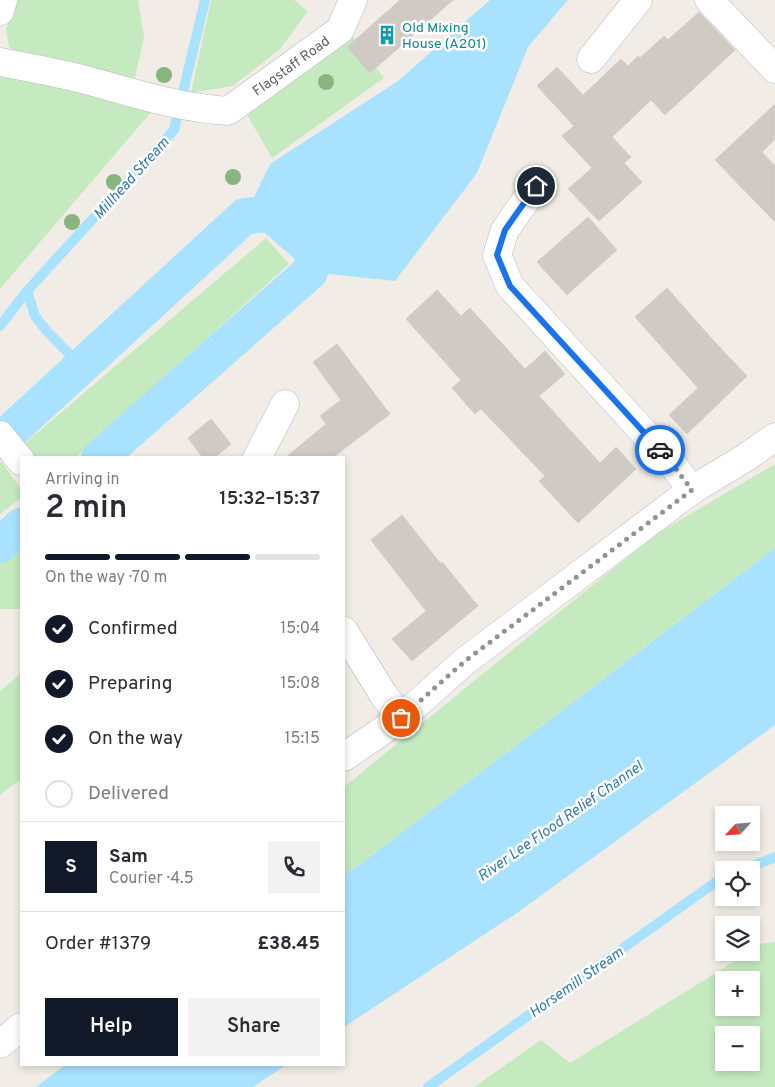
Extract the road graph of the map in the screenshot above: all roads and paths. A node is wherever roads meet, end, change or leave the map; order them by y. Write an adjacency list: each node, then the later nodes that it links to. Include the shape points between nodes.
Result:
1 (3, 0): 5 (street)
2 (354, 0): 7 (street, Flagstaff Road, via 340,30 228,111 168,102)
3 (638, 0): 6 (street)
4 (709, 0): 8 (street)
5 (0, 11)
6 (591, 59)
7 (0, 62)
8 (775, 68)
9 (536, 186): 15 (street, via 505,230 497,255 510,286 670,461)
10 (285, 404): 13 (street)
11 (0, 435): 14 (street)
12 (775, 437): 15 (street)
13 (258, 456)
14 (20, 460)
15 (692, 490): 17 (street, via 465,661)
16 (345, 634): 17 (street)
17 (401, 718): 18 (street)
18 (345, 756)
19 (20, 1028): 20 (street)
20 (0, 1044)

